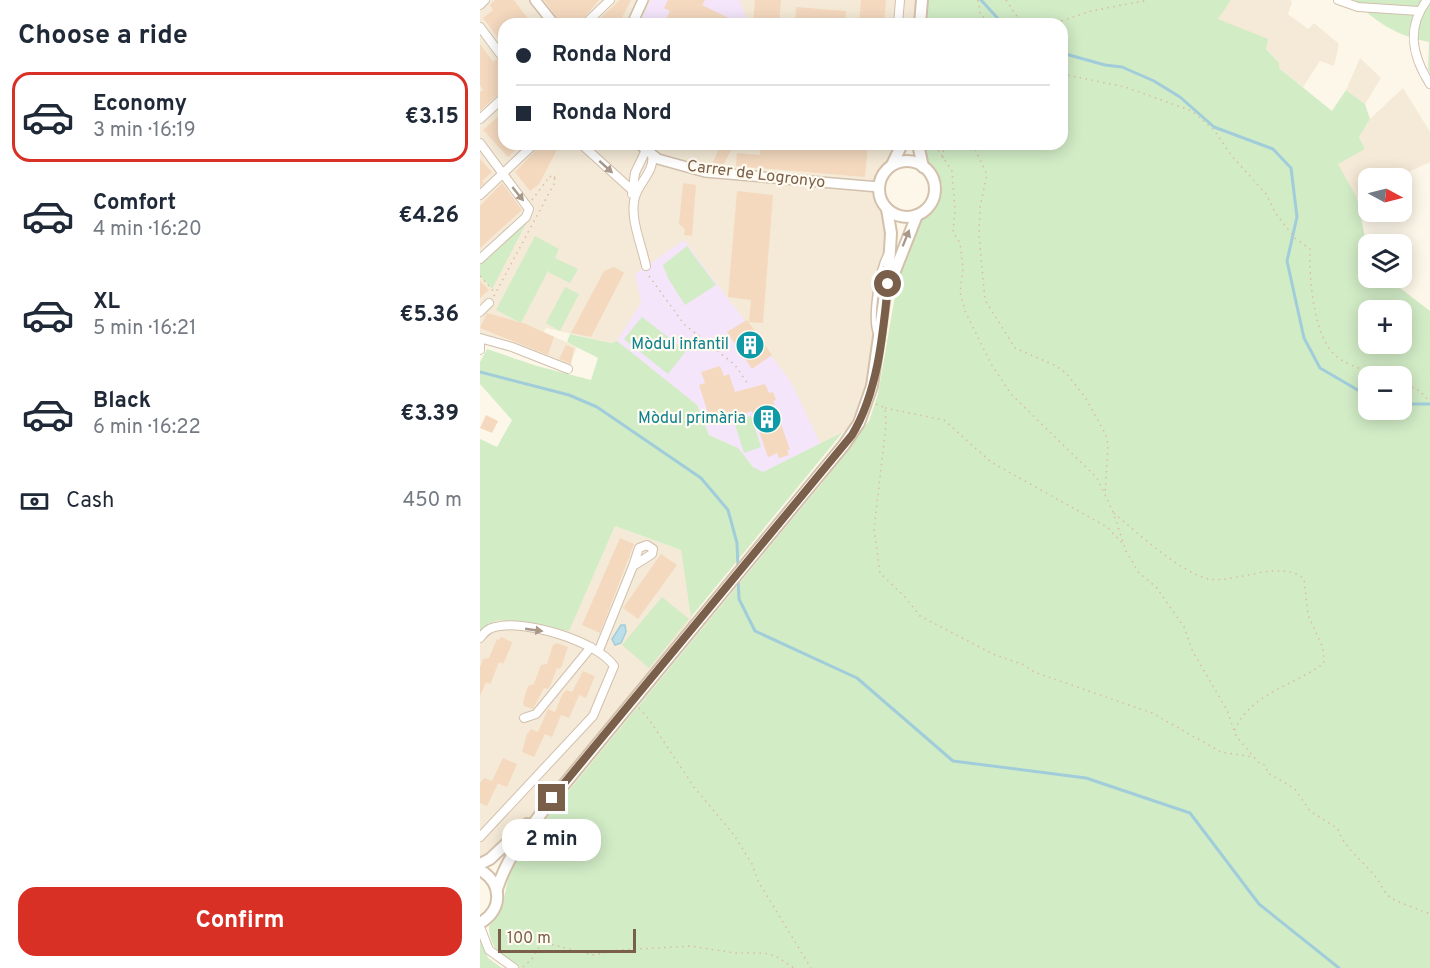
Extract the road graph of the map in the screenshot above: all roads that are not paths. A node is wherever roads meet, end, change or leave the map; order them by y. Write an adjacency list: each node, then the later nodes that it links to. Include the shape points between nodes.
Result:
1 (485, 0): 9 (street)
2 (535, 0): 11 (street)
3 (644, 0): 13 (street)
4 (900, 0): 14 (street)
5 (922, 0): 15 (main road)
6 (1338, 0): 10 (street, via 1358,7)
7 (1427, 0): 10 (street)
8 (608, 1): 12 (street)
9 (480, 5)
10 (1419, 11): 18 (street, via 1412,41 1416,61)
11 (549, 18)
12 (591, 18)
13 (635, 18)
14 (898, 18)
15 (920, 18)
16 (480, 27): 17 (street)
17 (498, 51)
18 (1430, 84)
19 (498, 102): 20 (street)
20 (480, 119)
21 (480, 143): 31 (street)
22 (528, 150): 31 (street)
23 (586, 150): 33 (street, one-way to 33)
24 (646, 150): 27 (street, Carrer de Logronyo); 30 (street); 33 (street, via 635,173)
25 (898, 150): 28 (main road)
26 (919, 150): 29 (main road)
27 (667, 162): 30 (street); 32 (street, Carrer de Logronyo, via 726,175)
28 (890, 163): 29 (main road, via 908,161); 32 (main road)
29 (923, 166): 36 (main road, via 933,180 934,197)
30 (652, 167): 33 (street)
31 (502, 174): 34 (street); 38 (street, one-way to 38, via 528,208)
32 (876, 183): 35 (main road)
33 (633, 193): 39 (street)
34 (480, 195)
35 (887, 209): 36 (main road, via 901,217); 37 (main road)
36 (917, 215): 40 (main road, one-way to 36)
37 (891, 244): 40 (main road); 43 (lane, via 882,262 876,304 874,327)
38 (480, 260)
39 (646, 266)
40 (886, 302): 43 (main road)
41 (489, 303): 42 (street)
42 (480, 312)
43 (880, 340): 50 (main road, via 868,401 852,435)
44 (480, 344): 45 (street, via 489,340)
45 (568, 369)
46 (633, 566): 48 (street)
47 (480, 638): 48 (street, one-way to 48, via 487,630 504,625 564,634)
48 (595, 648): 49 (street, via 536,714); 51 (street, via 614,666 593,716)
49 (524, 718)
50 (552, 798): 52 (main road, via 510,841); 54 (main road, via 503,870)
51 (480, 837)
52 (480, 864)
53 (480, 870): 54 (main road)
54 (497, 889): 55 (main road, via 495,910)
55 (480, 923)
56 (480, 927): 57 (street, via 489,950)
57 (514, 968)

